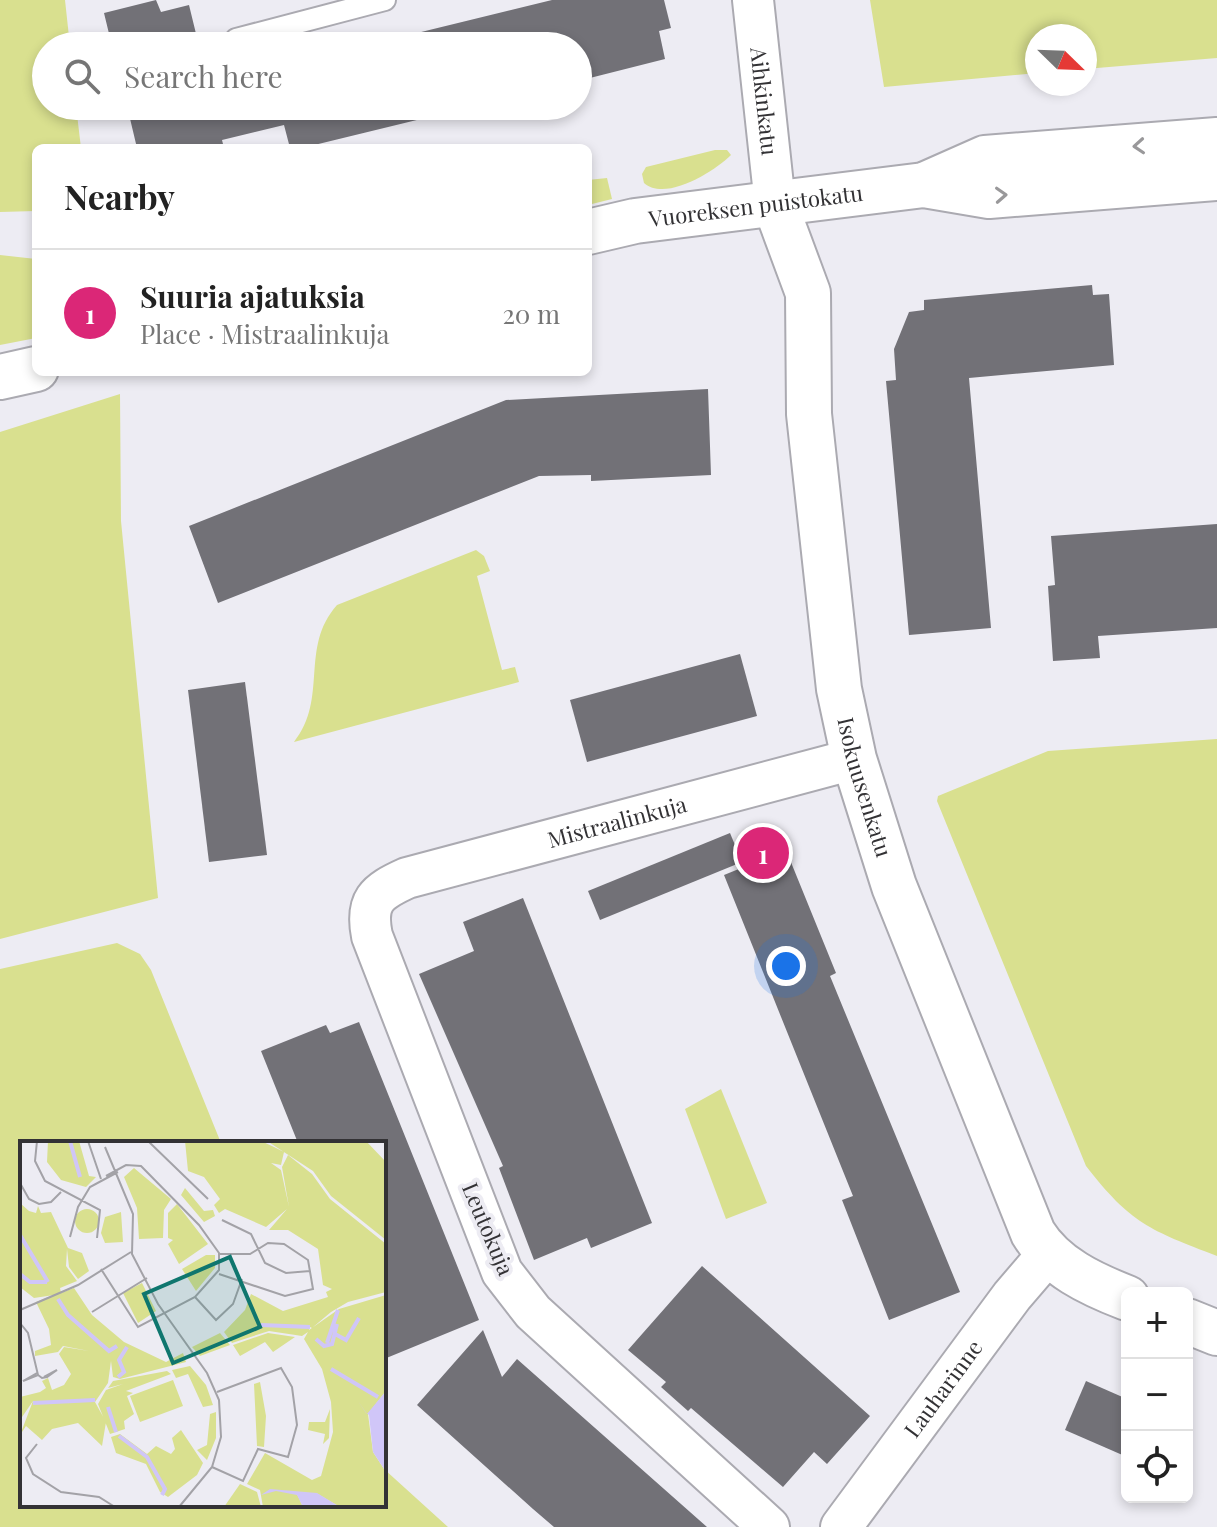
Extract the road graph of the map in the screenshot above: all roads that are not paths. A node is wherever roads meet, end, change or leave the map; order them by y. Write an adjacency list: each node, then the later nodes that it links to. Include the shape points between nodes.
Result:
1 (385, 0): 3 (lane)
2 (753, 0): 7 (street, Aihkinkatu)
3 (263, 32)
4 (1217, 140): 6 (street, Vuoreksen puistokatu, one-way to 6, via 985,158)
5 (1217, 178): 6 (street, Vuoreksen puistokatu, one-way to 5, via 989,196)
6 (924, 185): 7 (street, Vuoreksen puistokatu)
7 (775, 204): 8 (street, Vuoreksen puistokatu); 11 (street, Isokuusenkatu, via 808,293 809,414 839,689)
8 (592, 231)
9 (32, 370): 10 (street)
10 (0, 377)
11 (854, 759): 12 (street, Mistraalinkuja); 13 (street, Isokuusenkatu, via 894,886 1033,1233)
12 (382, 889): 17 (street, Leutokuja, via 368,916 372,936 502,1272 533,1312)
13 (1048, 1254): 14 (street, Isokuusenkatu, via 1084,1280); 18 (street, Lauharinne)
14 (1121, 1295)
15 (1193, 1323): 16 (street)
16 (1217, 1333)
17 (769, 1527)
18 (841, 1527)

